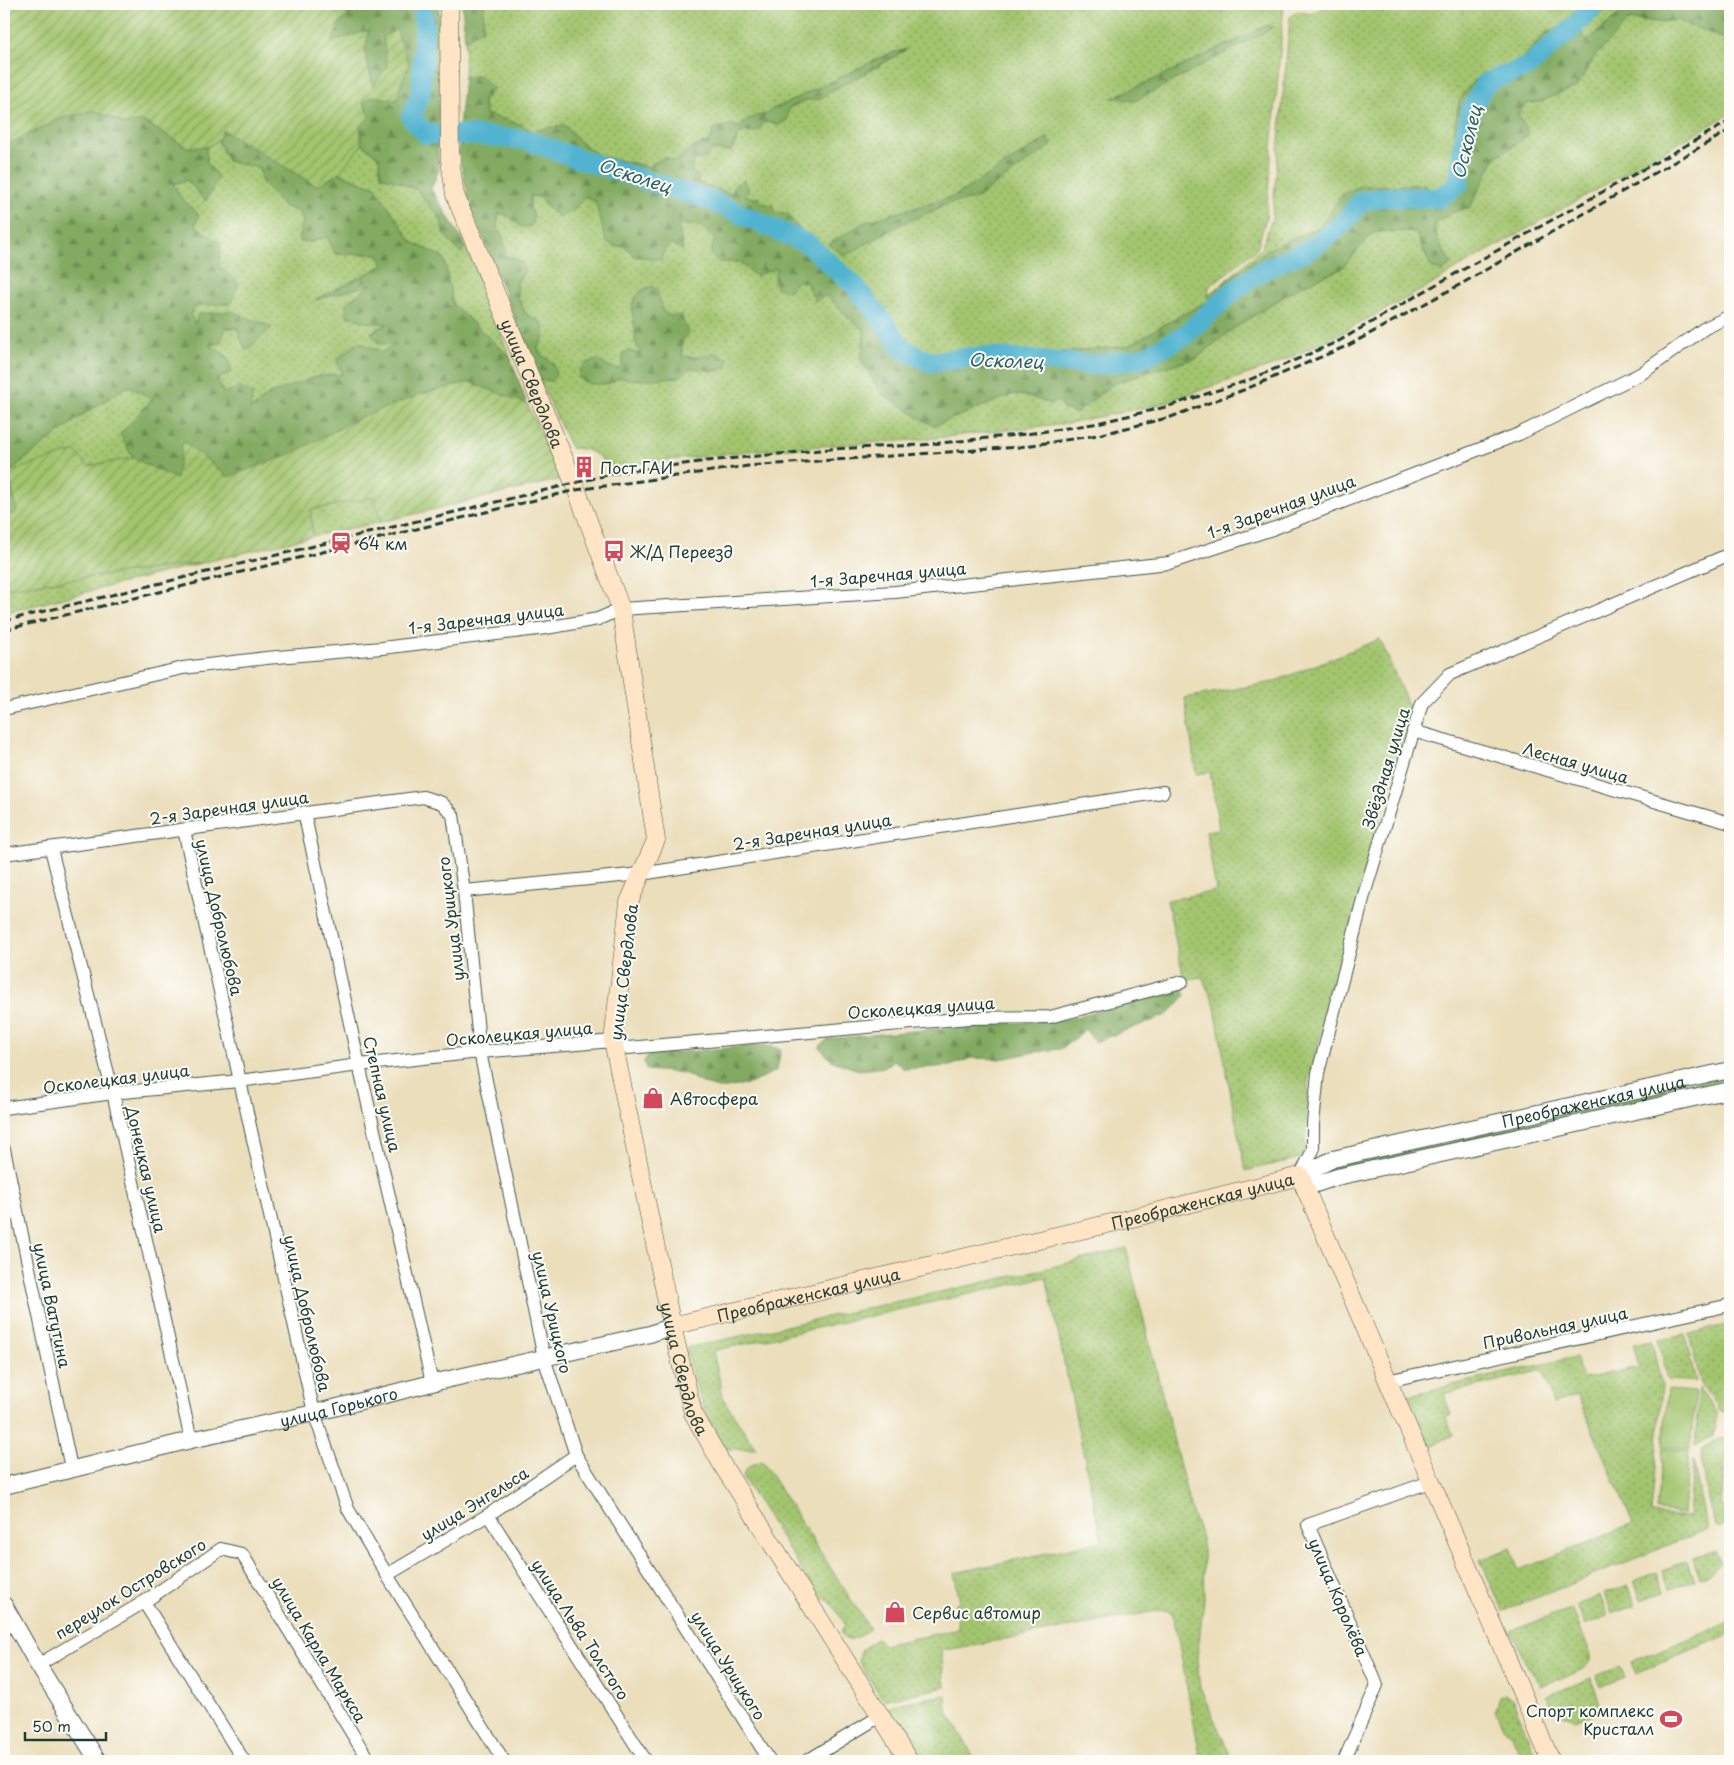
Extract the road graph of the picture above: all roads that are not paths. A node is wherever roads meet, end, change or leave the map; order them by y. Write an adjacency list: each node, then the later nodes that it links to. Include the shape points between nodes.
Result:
1 (449, 4): 4 (main road, улица Свердлова, via 450,160 455,195 574,483)
2 (1730, 316): 4 (street, 1-я Заречная улица, via 1705,328 1642,373 1519,434 1275,528 1169,563 895,592)
3 (1730, 554): 6 (street, Звёздная улица, via 1450,674 1422,703)
4 (621, 609): 5 (street, 1-я Заречная улица, via 598,619 546,628 183,668); 14 (main road, улица Свердлова, via 656,840)
5 (4, 709)
6 (1413, 731): 10 (street, Лесная улица); 26 (street, Звёздная улица, via 1364,895 1318,1073 1313,1150)
7 (1162, 792): 14 (street, 2-я Заречная улица)
8 (304, 812): 9 (street, 2-я Заречная улица, via 423,797 442,803); 11 (street, 2-я Заречная улица); 19 (street, Степная улица)
9 (453, 815): 15 (street, улица Урицкого)
10 (1730, 823)
11 (184, 830): 12 (street, 2-я Заречная улица); 21 (street, улица Добролюбова)
12 (51, 849): 13 (street, 2-я Заречная улица); 23 (street, Донецкая улица)
13 (4, 854)
14 (641, 874): 15 (street, 2-я Заречная улица); 17 (main road, улица Свердлова, via 629,902)
15 (464, 891): 18 (street, улица Урицкого)
16 (1182, 982): 17 (street, Осколецкая улица, via 1050,1016 970,1018 628,1048)
17 (613, 1041): 18 (street, Осколецкая улица); 28 (main road, улица Свердлова)
18 (480, 1052): 19 (street, Осколецкая улица); 29 (street, улица Урицкого)
19 (359, 1065): 21 (street, Осколецкая улица); 31 (street, Степная улица)
20 (1730, 1070): 26 (street, Преображенская улица, via 1334,1159)
21 (239, 1081): 23 (street, Осколецкая улица); 32 (street, улица Добролюбова)
22 (1730, 1090): 26 (street, Преображенская улица)
23 (113, 1093): 24 (street, Осколецкая улица); 33 (street, Донецкая улица)
24 (4, 1108)
25 (4, 1149): 35 (street, улица Ватутина)
26 (1302, 1182): 28 (main road, Преображенская улица, via 1105,1224); 30 (main road)
27 (1730, 1305): 30 (street, Привольная улица)
28 (672, 1326): 29 (street, улица Горького); 44 (main road, улица Свердлова, via 693,1414)
29 (544, 1358): 31 (street, улица Горького); 34 (street, улица Урицкого)
30 (1388, 1381): 36 (main road)
31 (432, 1383): 32 (street, улица Горького)
32 (314, 1413): 33 (street, улица Горького); 40 (street, улица Добролюбова, via 348,1509)
33 (191, 1440): 35 (street, улица Горького)
34 (576, 1455): 38 (street, улица Энгельса); 50 (street, улица Урицкого)
35 (72, 1468): 37 (street, улица Горького)
36 (1430, 1482): 53 (street, улица Королёва, via 1308,1525 1377,1685); 54 (main road)
37 (4, 1486)
38 (488, 1515): 40 (street, улица Энгельса); 49 (street, улица Льва Толстого)
39 (242, 1554): 41 (street, переулок Островского, via 220,1549); 47 (street, улица Карла Маркса)
40 (387, 1576): 48 (street, улица Добролюбова)
41 (144, 1602): 43 (street, переулок Островского); 46 (street)
42 (4, 1605): 43 (street)
43 (38, 1665): 45 (street)
44 (880, 1716): 51 (street); 52 (main road, улица Свердлова)
45 (98, 1761)
46 (244, 1761)
47 (369, 1761)
48 (504, 1761)
49 (646, 1761)
50 (770, 1761)
51 (807, 1761)
52 (909, 1761)
53 (1344, 1761)
54 (1551, 1761)

